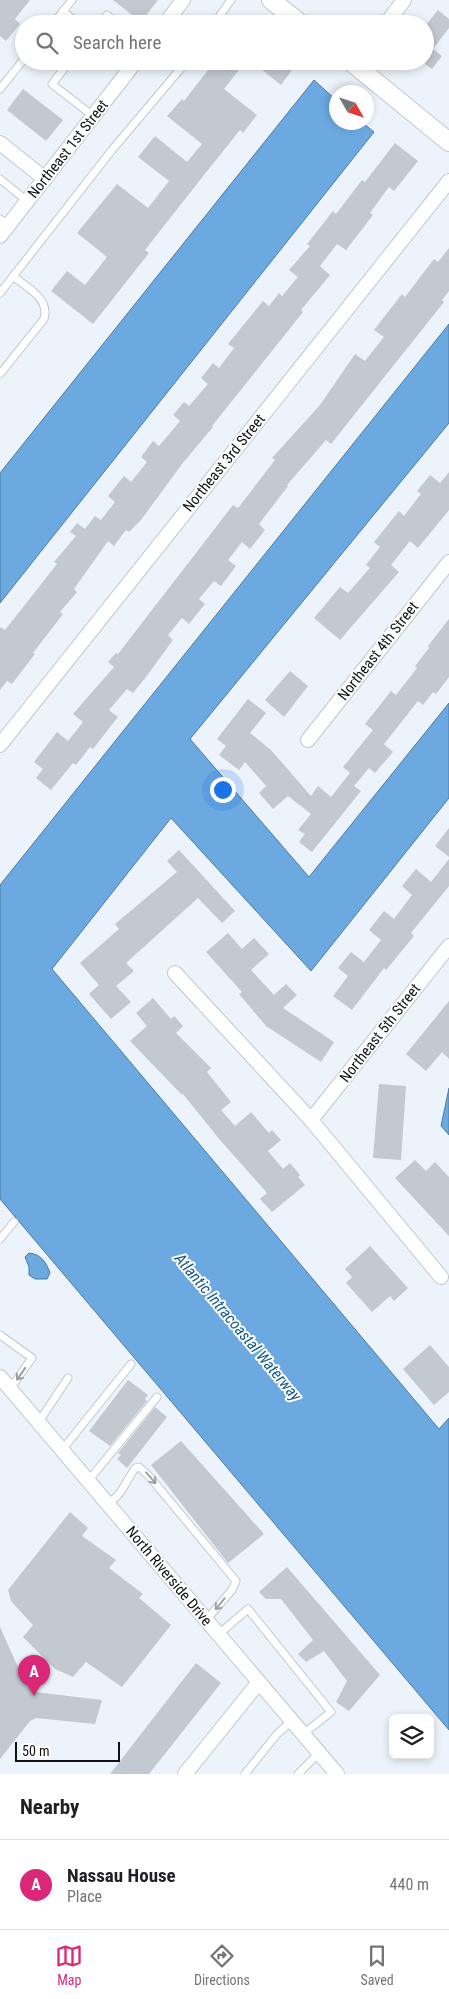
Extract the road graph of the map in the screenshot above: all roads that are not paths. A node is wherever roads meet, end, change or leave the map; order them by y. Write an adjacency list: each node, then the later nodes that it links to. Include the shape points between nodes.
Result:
1 (72, 0): 6 (lane)
2 (183, 0): 9 (street)
3 (232, 0): 10 (lane)
4 (271, 0): 11 (street)
5 (404, 0): 12 (street)
6 (62, 11): 7 (lane); 8 (lane)
7 (59, 15)
8 (67, 15)
9 (172, 15)
10 (221, 15)
11 (290, 15)
12 (393, 15)
13 (15, 70): 18 (lane)
14 (63, 70): 19 (lane, via 52,84)
15 (129, 70): 19 (street, Northeast 1st Street)
16 (179, 70): 27 (lane)
17 (363, 70): 20 (street)
18 (0, 89)
19 (93, 116): 23 (street, Northeast 1st Street)
20 (449, 142)
21 (0, 143): 23 (street)
22 (0, 179): 25 (lane)
23 (44, 179): 25 (street, Northeast 1st Street)
24 (449, 181): 32 (street, Northeast 3rd Street)
25 (27, 201): 26 (street, Northeast 1st Street)
26 (3, 227)
27 (13, 276): 28 (lane); 29 (lane, via 42,299 46,313)
28 (0, 292)
29 (0, 374)
30 (449, 562): 31 (street, Northeast 4th Street)
31 (308, 740)
32 (0, 745)
33 (449, 946): 35 (street, Northeast 5th Street)
34 (176, 973): 35 (street)
35 (311, 1120): 38 (street)
36 (14, 1222): 37 (lane)
37 (0, 1239)
38 (441, 1277)
39 (0, 1335): 43 (lane, one-way to 43, via 32,1358)
40 (131, 1364): 46 (lane)
41 (0, 1377): 43 (street, North Riverside Drive)
42 (68, 1378): 45 (lane)
43 (10, 1390): 45 (street, North Riverside Drive)
44 (157, 1397): 47 (lane)
45 (38, 1422): 46 (street, North Riverside Drive)
46 (62, 1450): 47 (street, North Riverside Drive)
47 (88, 1481): 48 (street, North Riverside Drive)
48 (108, 1505): 49 (street, North Riverside Drive); 49 (lane, one-way to 49, via 120,1493 135,1468 139,1467 149,1476 235,1578 232,1590)
49 (206, 1620): 50 (street, North Riverside Drive)
50 (219, 1634): 51 (street, North Riverside Drive); 53 (lane, via 248,1608 331,1712)
51 (259, 1682): 52 (street, North Riverside Drive); 55 (street)
52 (292, 1721): 53 (street, North Riverside Drive); 56 (lane, via 277,1734)
53 (303, 1734): 54 (street, North Riverside Drive)
54 (320, 1753): 57 (lane); 58 (street, North Riverside Drive)
55 (185, 1774)
56 (245, 1774)
57 (298, 1774)
58 (337, 1774)

